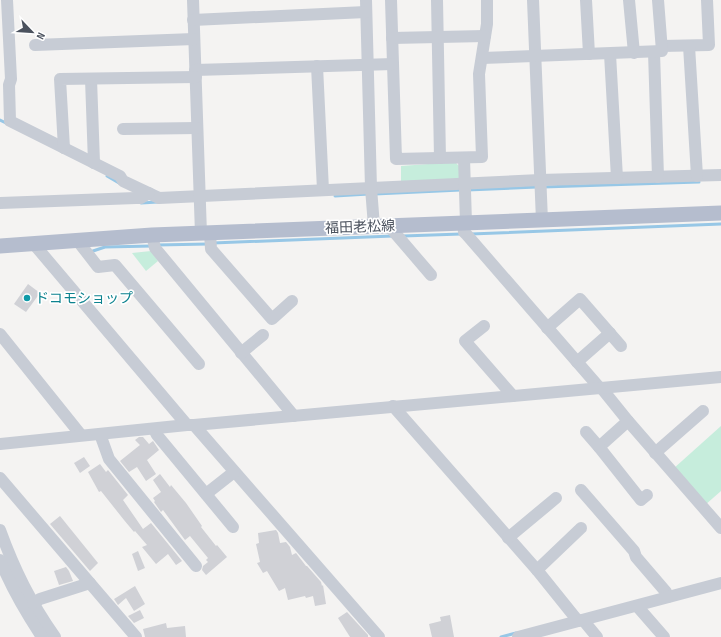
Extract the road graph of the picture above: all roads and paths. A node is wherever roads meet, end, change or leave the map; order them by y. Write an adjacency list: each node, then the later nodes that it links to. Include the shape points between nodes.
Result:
1 (7, 0): 33 (street, via 11,79 10,122)
2 (193, 0): 13 (street)
3 (366, 0): 12 (street)
4 (391, 0): 16 (street)
5 (437, 0): 15 (street)
6 (487, 0): 14 (street)
7 (533, 0): 24 (street)
8 (586, 0): 22 (street)
9 (629, 0): 21 (street)
10 (658, 0): 20 (street)
11 (707, 0): 19 (street, via 709,45)
12 (366, 12): 13 (street); 27 (street)
13 (194, 20): 17 (street)
14 (485, 36): 15 (street); 25 (street)
15 (438, 37): 16 (street); 34 (street)
16 (392, 38): 26 (street)
17 (194, 39): 18 (street); 29 (street)
18 (35, 45)
19 (689, 46): 20 (street); 38 (street)
20 (658, 49): 21 (street); 39 (street)
21 (634, 52): 23 (street)
22 (589, 54): 23 (street); 24 (street)
23 (610, 54): 40 (street)
24 (535, 56): 25 (street); 41 (street)
25 (482, 58): 35 (street, via 479,74 482,157)
26 (393, 64): 27 (street); 34 (street, via 396,159)
27 (368, 65): 28 (street); 44 (street)
28 (317, 66): 29 (street); 43 (street)
29 (195, 73): 30 (street); 31 (street)
30 (90, 79): 33 (street, via 60,79); 36 (street)
31 (198, 128): 32 (street); 46 (street)
32 (123, 129)
33 (64, 148): 36 (street)
34 (440, 158): 35 (street)
35 (464, 158): 42 (street)
36 (94, 163): 45 (street, via 120,176 123,181)
37 (721, 175): 38 (street)
38 (697, 176): 39 (street)
39 (658, 177): 40 (street)
40 (617, 178): 41 (street)
41 (540, 185): 42 (street); 49 (street)
42 (465, 188): 44 (street); 50 (street)
43 (322, 190): 44 (street); 46 (street)
44 (372, 192): 51 (street)
45 (146, 195): 46 (street, via 159,198); 47 (street)
46 (200, 196): 52 (street)
47 (0, 203)
48 (721, 213): 49 (main road, 福田老松線)
49 (542, 221): 50 (main road, 福田老松線)
50 (465, 228): 51 (main road, 福田老松線); 60 (street)
51 (390, 231): 52 (main road, 福田老松線); 57 (street)
52 (208, 238): 54 (main road, 福田老松線); 58 (street, via 211,250 272,319)
53 (77, 240): 54 (main road, 福田老松線); 55 (main road, 福田老松線); 67 (street, via 98,267 115,266)
54 (153, 242): 65 (street)
55 (33, 243): 56 (main road, 福田老松線); 75 (street)
56 (0, 246)
57 (431, 275)
58 (292, 301)
59 (484, 326): 70 (street, via 465,341)
60 (547, 328): 61 (street, via 580,299); 66 (street)
61 (610, 333): 64 (street); 66 (street)
62 (0, 334): 78 (street)
63 (264, 335): 65 (street)
64 (621, 346)
65 (242, 353): 73 (street)
66 (577, 362): 69 (street)
67 (199, 364)
68 (721, 377): 69 (street)
69 (602, 390): 70 (street); 74 (street)
70 (513, 396): 71 (street)
71 (396, 409): 73 (street); 93 (street)
72 (703, 411): 82 (street)
73 (294, 416): 75 (street)
74 (628, 421): 81 (street); 82 (street)
75 (194, 427): 76 (street); 83 (street)
76 (155, 432): 79 (street); 86 (street)
77 (586, 432): 81 (street)
78 (81, 436): 79 (street); 80 (street)
79 (100, 437): 95 (street, via 109,459)
80 (0, 444)
81 (598, 447): 87 (street, via 641,500)
82 (655, 453): 91 (street)
83 (234, 472): 86 (street); 106 (street)
84 (0, 478): 97 (street)
85 (581, 490): 99 (street, via 634,551)
86 (206, 494): 89 (street)
87 (647, 495)
88 (556, 498): 93 (street)
89 (233, 527)
90 (581, 528): 96 (street)
91 (721, 528)
92 (0, 530): 100 (street, via 19,578)
93 (508, 538): 96 (street)
94 (0, 560): 103 (street, via 12,587)
95 (196, 566)
96 (536, 570): 102 (street)
97 (90, 583): 100 (street, via 40,599); 105 (street)
98 (721, 583): 99 (street)
99 (667, 595): 101 (street)
100 (33, 604): 104 (street)
101 (637, 606): 102 (street); 109 (street)
102 (578, 619): 107 (street); 108 (street)
103 (42, 637)
104 (55, 637)
105 (136, 637)
106 (379, 637)
107 (518, 637)
108 (597, 637)
109 (664, 637)

